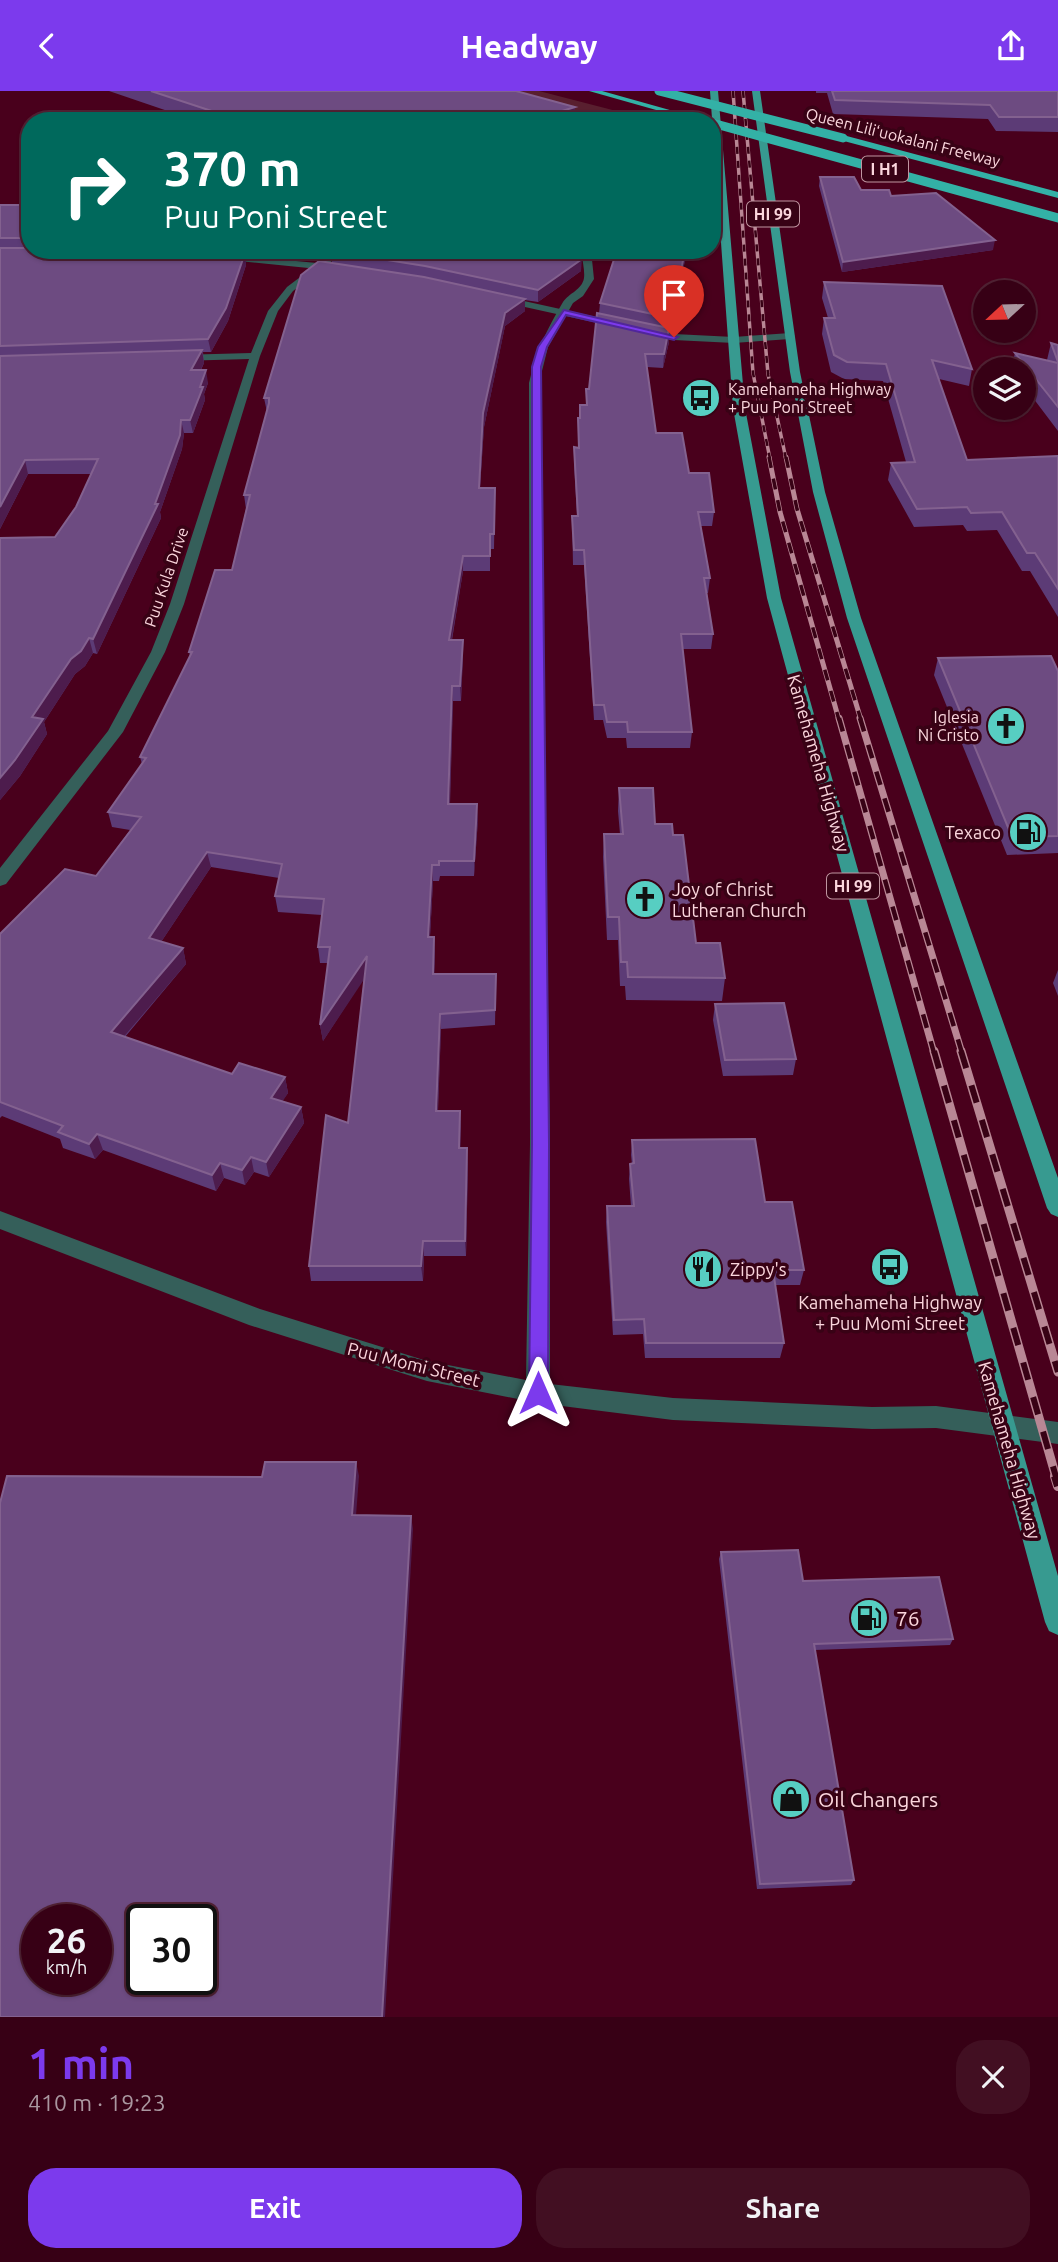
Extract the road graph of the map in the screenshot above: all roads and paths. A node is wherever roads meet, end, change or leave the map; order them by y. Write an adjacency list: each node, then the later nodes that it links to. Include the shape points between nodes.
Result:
1 (592, 91): 6 (highway)
2 (659, 91): 9 (highway, Queen Liliʻuokalani Freeway / I H1, bridge)
3 (686, 91): 9 (highway, bridge)
4 (714, 91): 7 (main road, Kamehameha Highway / HI 99)
5 (757, 91): 21 (main road, HI 99)
6 (673, 112)
7 (716, 112)
8 (721, 125): 12 (highway, Queen Liliʻuokalani Freeway / I H1, bridge)
9 (844, 138): 11 (highway, Queen Liliʻuokalani Freeway / I H1)
10 (721, 181): 20 (main road, Kamehameha Highway / HI 99)
11 (1058, 195)
12 (1058, 218)
13 (243, 259): 16 (street)
14 (330, 259): 16 (street, Puu Kula Drive)
15 (587, 259): 19 (street, via 589,279)
16 (320, 266): 17 (street); 22 (street, Puu Kula Drive, via 281,298)
17 (345, 270)
18 (487, 296): 19 (street)
19 (564, 312): 20 (street, via 674,337); 27 (street, via 542,347 534,383)
20 (733, 335): 21 (street); 28 (main road, Kamehameha Highway / HI 99, via 748,468 774,598)
21 (790, 336): 25 (main road, HI 99, via 817,484 854,618)
22 (255, 356): 23 (street); 24 (street, Puu Kula Drive, via 158,652 115,732)
23 (164, 358)
24 (0, 880)
25 (1058, 1208)
26 (0, 1220): 27 (street, Puu Momi Street, via 355,1351)
27 (538, 1393): 28 (street, Puu Momi Street, via 673,1409 936,1417)
28 (1003, 1426): 29 (street, Puu Momi Street); 30 (main road, Kamehameha Highway / HI 99)
29 (1058, 1433)
30 (1058, 1622)

